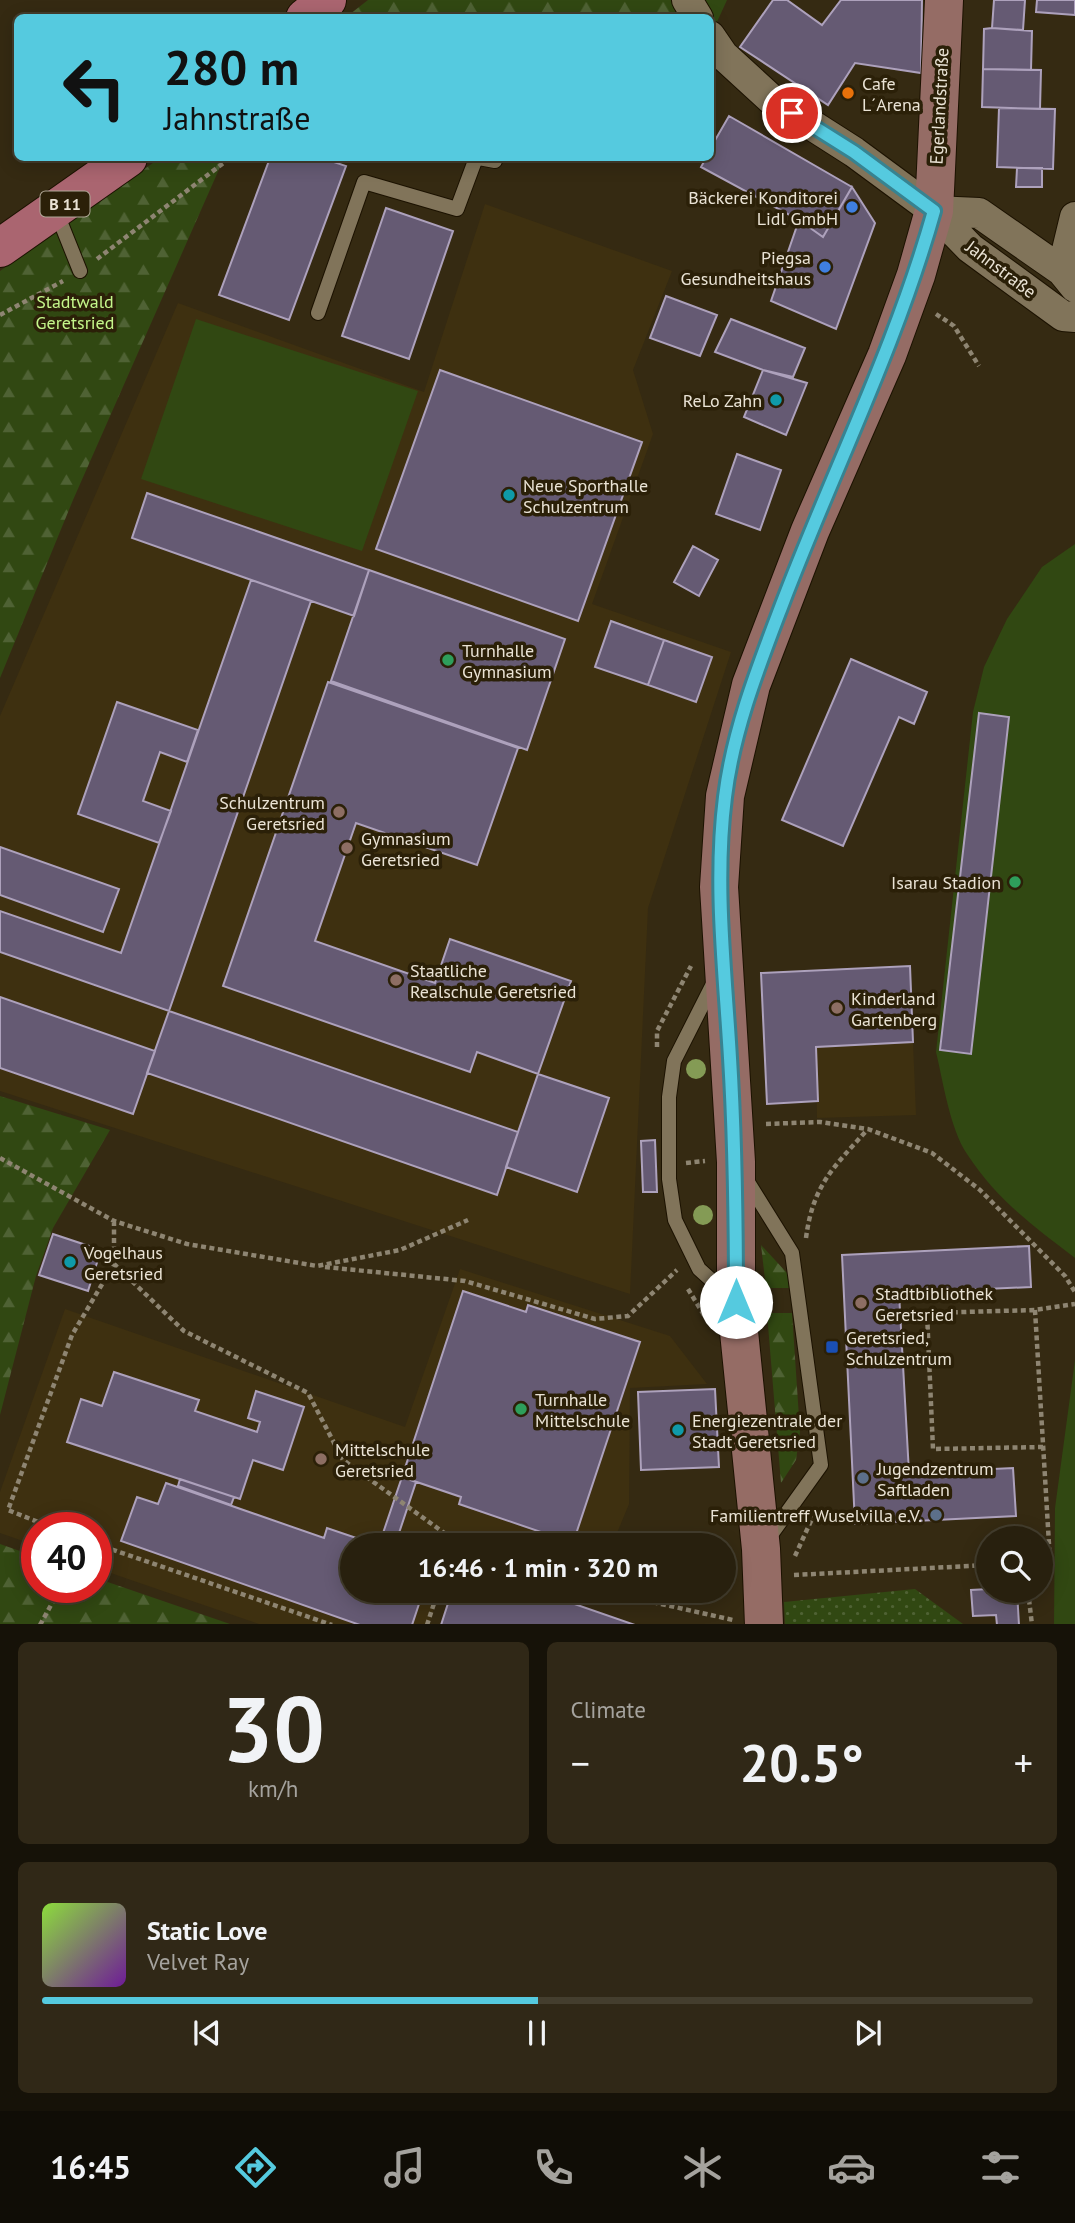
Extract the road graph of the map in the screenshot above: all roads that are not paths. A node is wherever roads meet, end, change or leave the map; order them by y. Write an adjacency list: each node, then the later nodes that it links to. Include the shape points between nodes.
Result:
1 (327, 0): 3 (main road)
2 (944, 0): 8 (street, Egerlandstraße)
3 (310, 14)
4 (714, 42): 8 (street, Jahnstraße, via 771,99)
5 (124, 161): 7 (main road, B 11)
6 (476, 161): 13 (lane, via 457,209 364,182)
7 (56, 210): 10 (main road, B 11); 11 (lane)
8 (934, 211): 12 (street, Jahnstraße, via 979,213); 14 (street, Jahnstraße, via 970,248 1063,316); 15 (street, Egerlandstraße, via 887,355 810,531 751,685 725,796 719,887)
9 (1075, 217): 12 (street)
10 (0, 248)
11 (80, 271)
12 (1068, 279)
13 (318, 313)
14 (1075, 317)
15 (724, 962): 16 (street, Egerlandstraße); 17 (lane, via 674,1061 669,1179 675,1220 699,1269)
16 (736, 1162): 17 (street, Egerlandstraße); 18 (lane, via 792,1253 821,1465)
17 (736, 1302): 18 (street, Egerlandstraße)
18 (761, 1549): 19 (street, Egerlandstraße)
19 (764, 1612)

